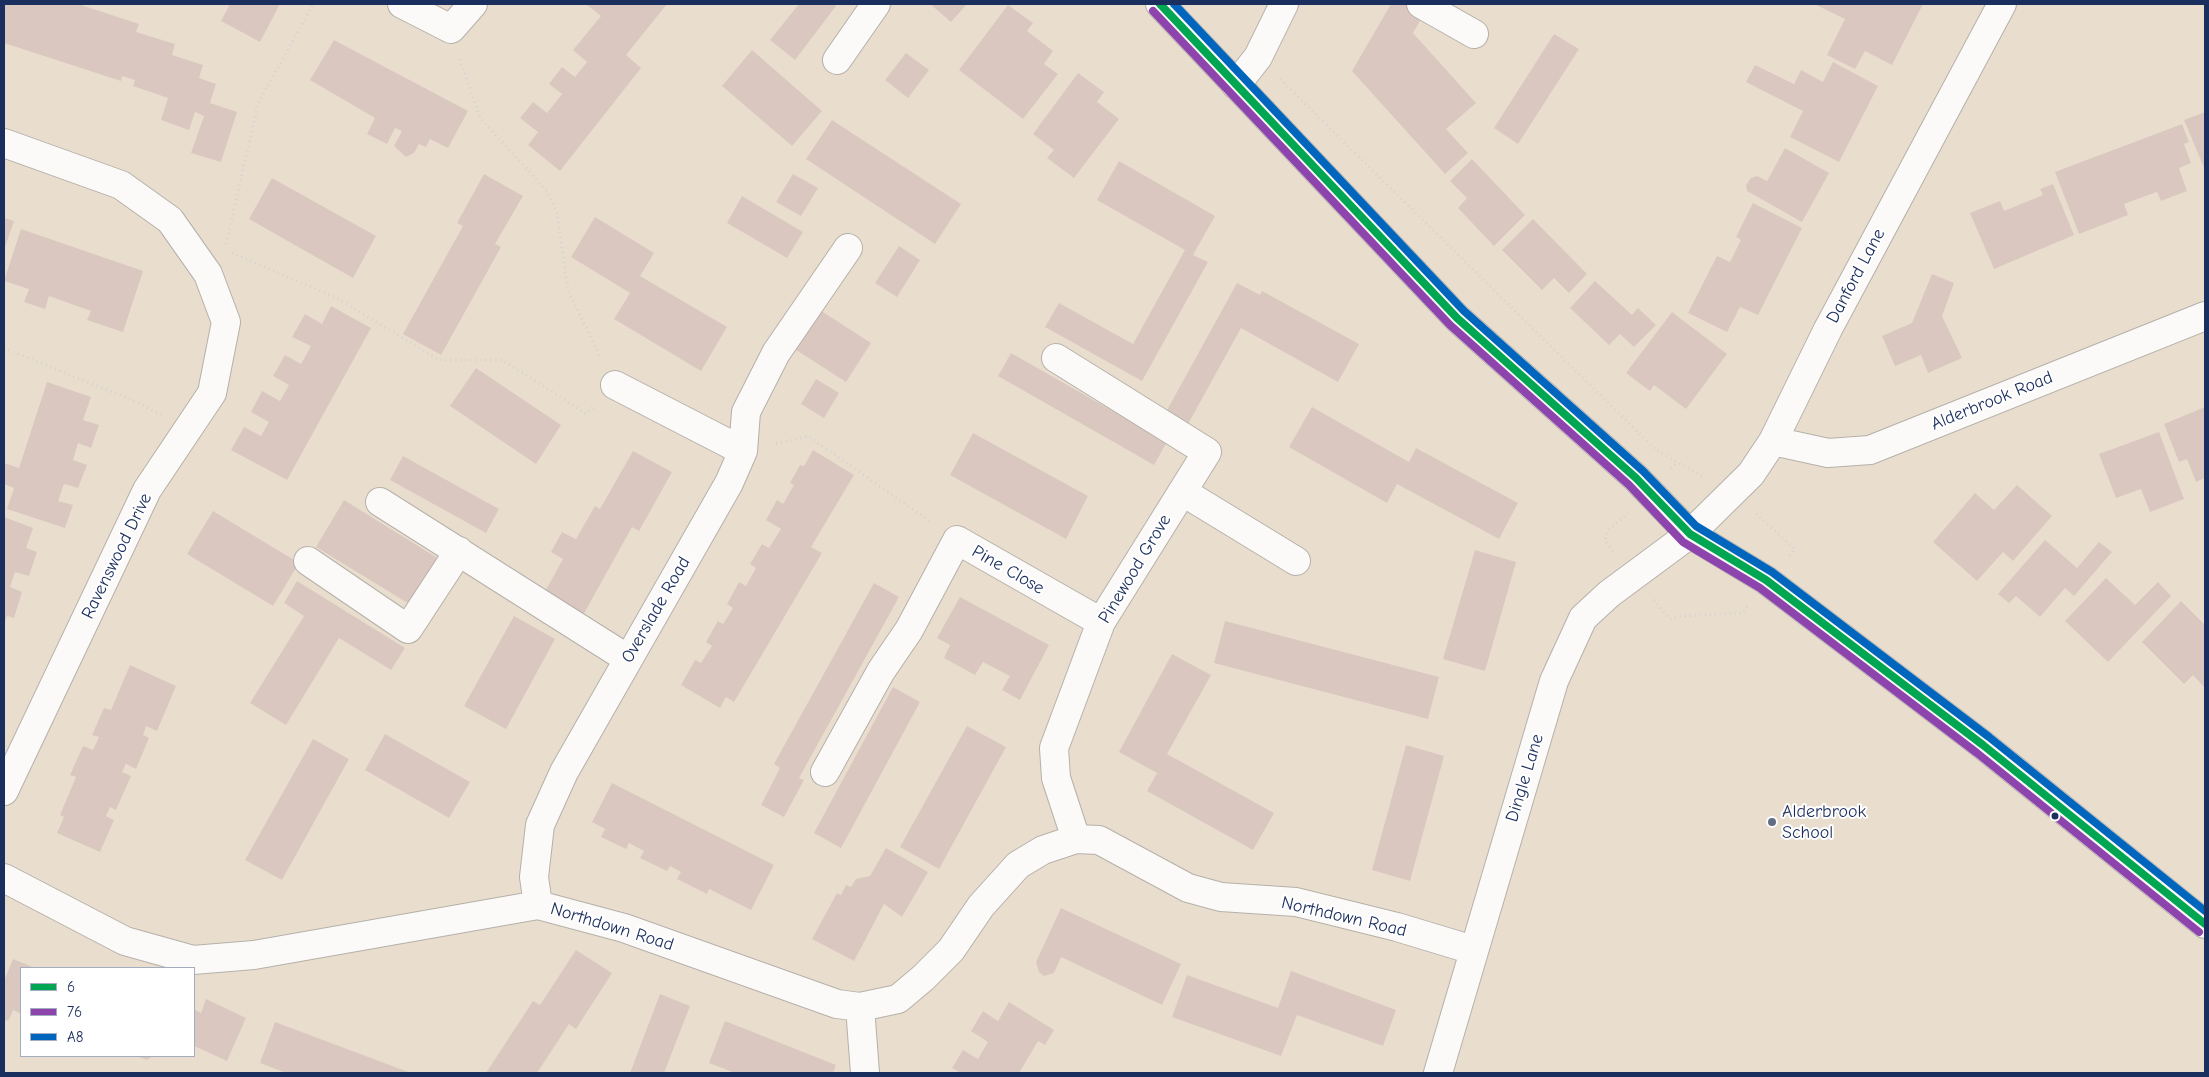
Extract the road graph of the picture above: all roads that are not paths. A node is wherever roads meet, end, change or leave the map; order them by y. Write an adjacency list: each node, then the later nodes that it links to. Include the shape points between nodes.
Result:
1 (402, 4): 2 (street, via 450,29)
2 (473, 4)
3 (876, 4): 9 (street)
4 (1160, 4): 10 (street)
5 (1284, 4): 10 (street, via 1258,57)
6 (1421, 4): 8 (street)
7 (2002, 4): 16 (street, Danford Lane, via 1828,329)
8 (1474, 34)
9 (837, 60)
10 (1236, 85): 20 (street, via 1457,318 1636,478)
11 (4, 143): 27 (street, Ravenswood Drive, via 122,185 170,220 208,274 226,322 212,392 147,490)
12 (848, 248): 17 (street, Overslade Road, via 776,353 746,412)
13 (2205, 316): 16 (street, Alderbrook Road, via 1870,450 1828,453)
14 (1056, 358): 18 (street, Pinewood Grove, via 1207,452)
15 (615, 385): 17 (street)
16 (1773, 441): 20 (street, Danford Lane, via 1751,474)
17 (743, 451): 25 (street, Overslade Road, via 729,483)
18 (1183, 492): 22 (street); 24 (street, Pinewood Grove)
19 (380, 502): 21 (street)
20 (1690, 534): 31 (street, via 1766,580 1983,745); 32 (street, Dingle Lane, via 1608,594 1583,618 1554,681)
21 (459, 552): 23 (street, via 408,629); 25 (street)
22 (1296, 561)
23 (308, 562)
24 (1101, 622): 26 (street, Pine Close, via 957,540 936,583 909,630 880,670); 28 (street, Pinewood Grove, via 1054,748 1056,778)
25 (628, 659): 30 (street, Overslade Road, via 564,772 540,825 534,877)
26 (825, 772)
27 (4, 791)
28 (1076, 839): 32 (street, Northdown Road, via 1099,840 1188,888 1221,897 1296,902 1398,927); 33 (street, Northdown Road, via 1043,850 1018,865 981,906 951,950 898,999)
29 (4, 878): 30 (street, Northdown Road, via 125,941 193,960 254,954)
30 (538, 905): 33 (street, Northdown Road, via 624,928 837,1004)
31 (2205, 924)
32 (1473, 950): 35 (street, Dingle Lane)
33 (860, 1007): 34 (street)
34 (865, 1073)
35 (1438, 1073)

